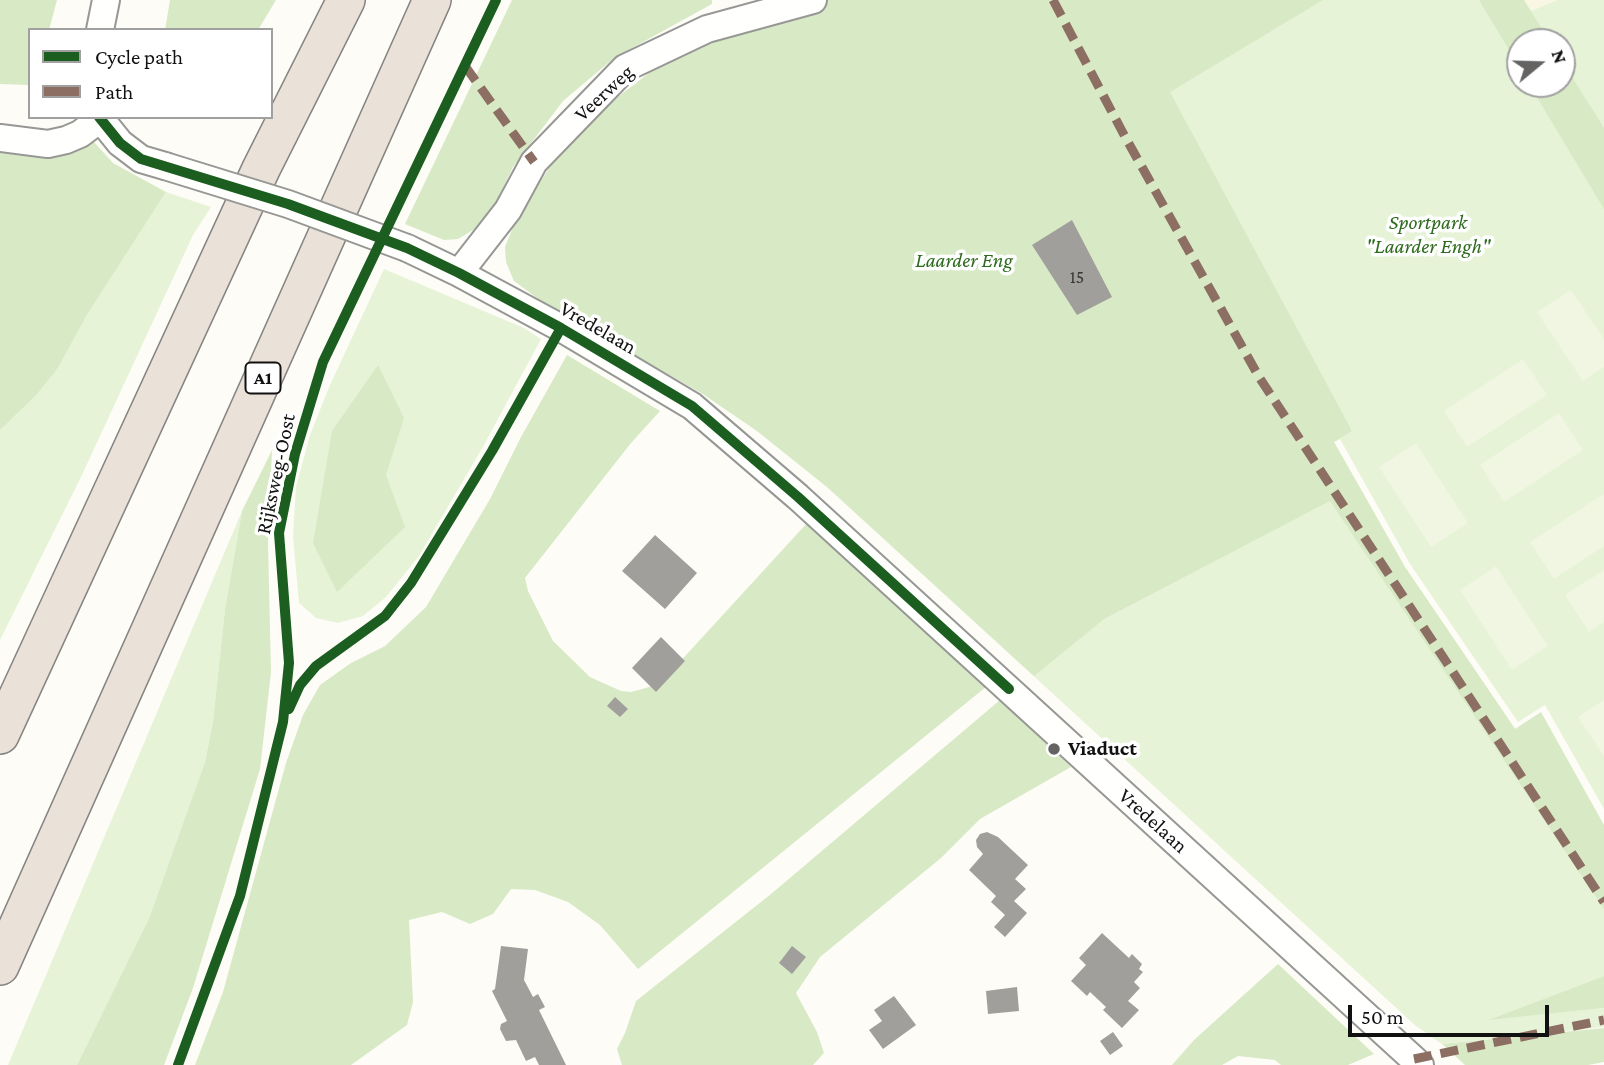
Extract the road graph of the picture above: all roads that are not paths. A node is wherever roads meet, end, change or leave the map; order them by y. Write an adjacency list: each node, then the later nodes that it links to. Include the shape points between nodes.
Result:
1 (107, 0): 5 (street)
2 (346, 0): 10 (highway, via 261,169)
3 (432, 0): 11 (highway, A1)
4 (813, 0): 9 (street, Veerweg, via 707,29 625,68 534,162 508,209)
5 (100, 28)
6 (98, 119): 8 (street, via 80,134 48,144)
7 (100, 119): 9 (street, Vredelaan, bridge, via 141,159 288,204 407,248)
8 (0, 138)
9 (459, 273): 12 (street, Vredelaan, via 692,406)
10 (0, 735)
11 (0, 966)
12 (1420, 1065)

